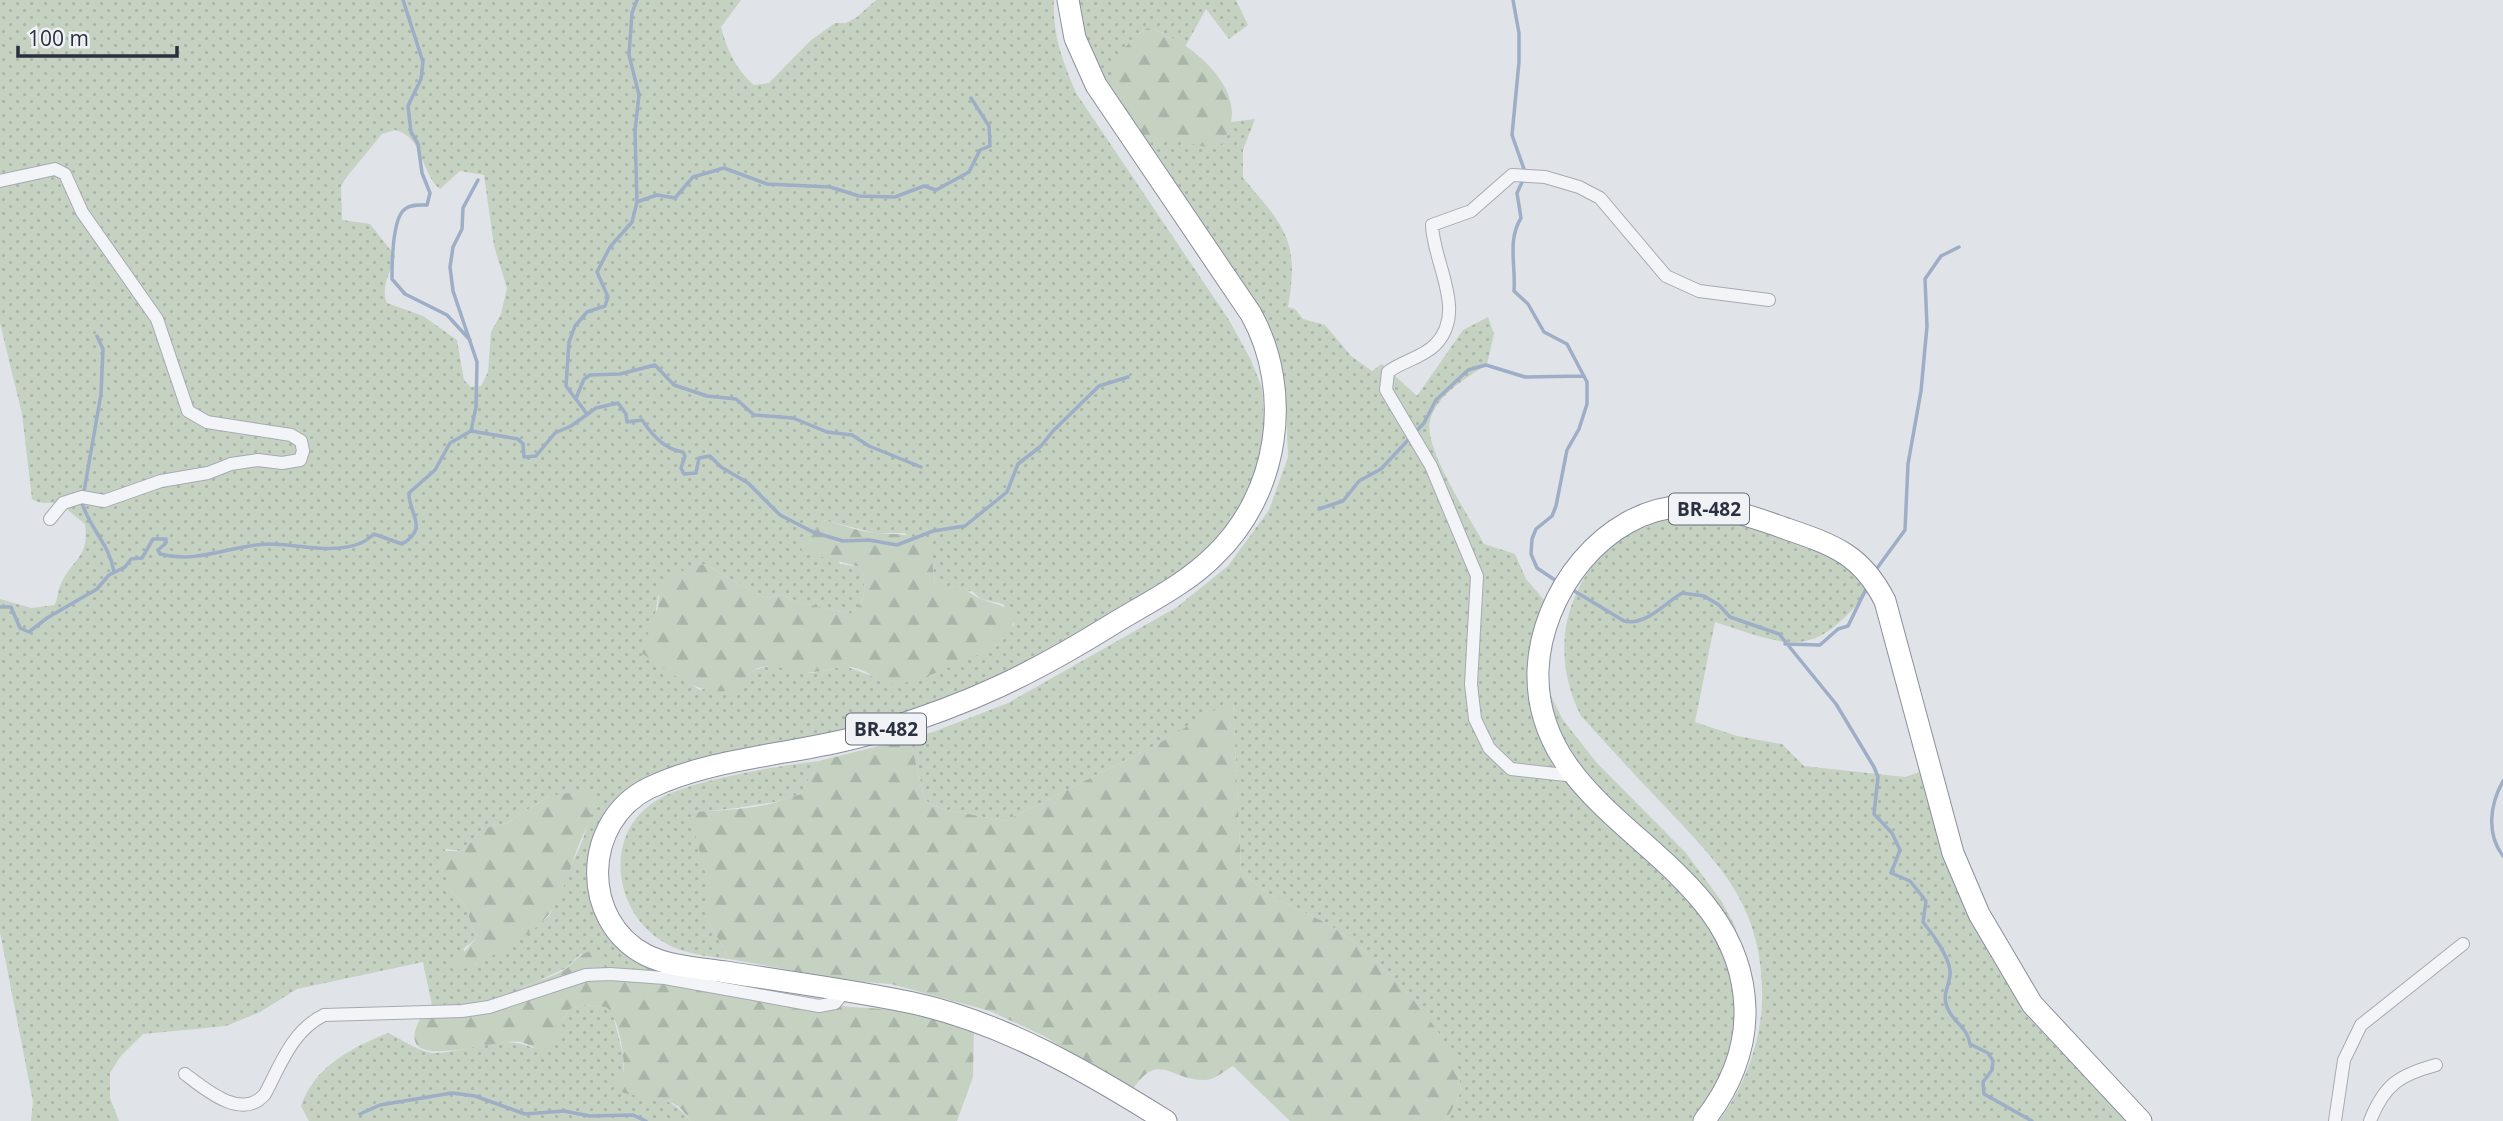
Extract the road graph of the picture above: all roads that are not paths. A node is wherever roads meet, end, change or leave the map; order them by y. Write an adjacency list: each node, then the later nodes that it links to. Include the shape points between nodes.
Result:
1 (1068, 0): 7 (highway, BR-482, via 1075,38 1096,85 1261,332 1275,401 1269,465 1251,507 1213,558 1024,677 965,704 880,732 672,779 642,792 612,819 597,865 599,897 610,923 627,942 666,962)
2 (0, 181): 4 (street, via 55,169 65,174 82,212 157,319 188,411 207,422 291,435 301,441 303,451 300,460 231,464 104,501 82,497 63,503)
3 (1769, 300): 5 (street, via 1699,291 1666,276 1600,198 1545,177 1511,175 1471,211 1432,225 1432,241 1448,291 1447,325 1436,345 1388,372 1386,390 1431,466 1477,576 1471,684 1475,719 1489,748 1511,769)
4 (50, 519)
5 (1575, 776): 11 (highway, BR-482, via 1714,914 1739,963 1745,1003 1742,1044 1731,1079); 12 (highway, BR-482, via 1552,744 1540,702 1538,671 1547,623 1561,589 1591,551 1644,516 1685,506 1742,514 1830,544 1865,568 1885,601 1953,853 1979,914 2032,1004)
6 (2463, 944): 13 (street, via 2361,1025 2344,1060)
7 (844, 992): 9 (street, via 835,1003 819,1006 665,978 586,975 489,1007 324,1015 296,1034 265,1094 250,1105 224,1102); 10 (highway, BR-482, via 914,1003 990,1026)
8 (2436, 1065): 14 (street, via 2417,1070 2386,1089)
9 (185, 1074)
10 (1166, 1121)
11 (1704, 1121)
12 (2141, 1121)
13 (2335, 1121)
14 (2370, 1121)

